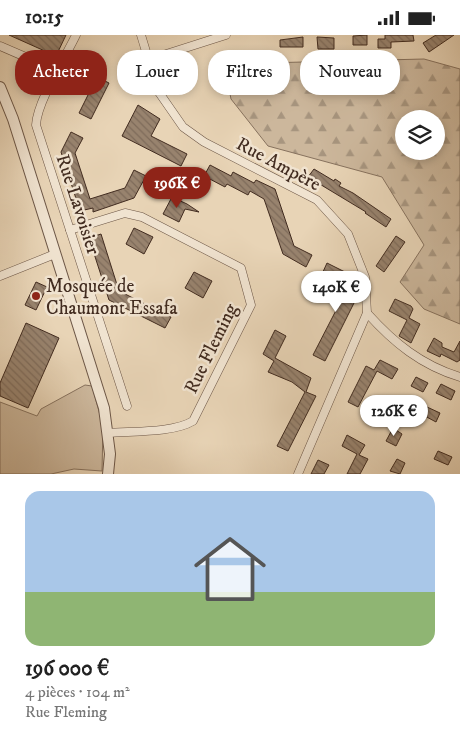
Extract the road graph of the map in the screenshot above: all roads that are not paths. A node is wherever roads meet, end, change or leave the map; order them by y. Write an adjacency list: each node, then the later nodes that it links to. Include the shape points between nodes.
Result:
1 (76, 35): 5 (street)
2 (141, 35): 6 (street, Rue Ampère)
3 (226, 35): 7 (street)
4 (0, 46): 8 (street)
5 (68, 50)
6 (146, 50)
7 (179, 50)
8 (15, 52)
9 (0, 87): 13 (street)
10 (46, 95): 12 (street, Rue Lavoisier, via 36,117 36,125)
11 (161, 95): 15 (street, Rue Ampère, via 183,127 204,142 318,200 348,234 365,277)
12 (70, 230): 17 (street, Rue Lavoisier); 18 (street, Rue Fleming, via 125,213 142,217 241,269 250,305 193,421 172,428)
13 (55, 255): 14 (street); 18 (street, via 97,383)
14 (0, 276)
15 (367, 313): 16 (street, via 393,341 438,370); 20 (street, Rue Ampère)
16 (460, 377)
17 (127, 407)
18 (108, 433): 19 (street)
19 (108, 474)
20 (298, 474)

